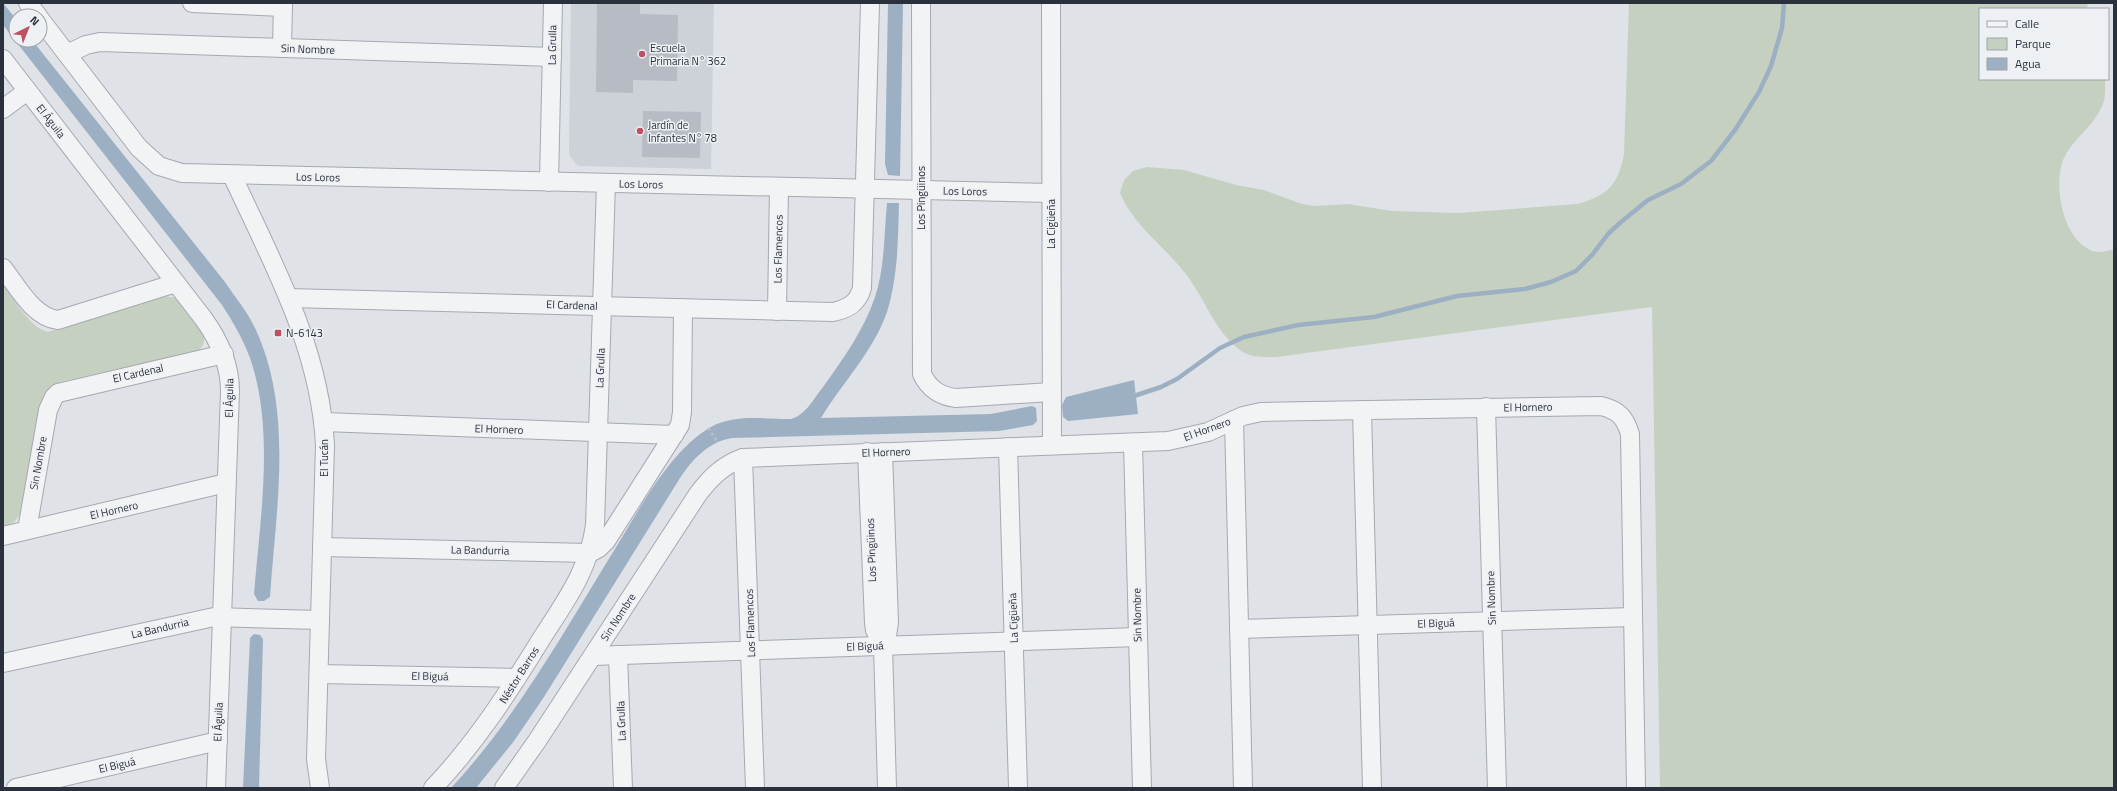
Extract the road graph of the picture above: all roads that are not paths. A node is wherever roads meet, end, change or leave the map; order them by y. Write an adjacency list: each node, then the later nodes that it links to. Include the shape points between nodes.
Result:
1 (192, 3): 6 (street)
2 (553, 3): 10 (street, La Grulla)
3 (870, 3): 18 (street)
4 (920, 3): 19 (street, Los Pingüinos)
5 (1051, 3): 20 (street, La Cigüeña)
6 (283, 5): 8 (street)
7 (48, 29): 9 (street)
8 (282, 48): 9 (street, Sin Nombre, via 100,42); 10 (street, Sin Nombre)
9 (67, 54): 14 (street, via 139,148 159,166 182,173)
10 (552, 57): 15 (street, La Grulla)
11 (3, 59): 12 (street, El Águila)
12 (27, 91): 13 (street); 22 (street, El Águila)
13 (3, 109)
14 (232, 175): 15 (street, Los Loros); 23 (street, El Tucán)
15 (549, 182): 16 (street, Los Loros)
16 (606, 183): 17 (street, Los Loros); 24 (street, La Grulla)
17 (779, 187): 18 (street, Los Loros); 26 (street, Los Flamencos)
18 (865, 189): 19 (street, Los Loros); 26 (street, El Cardenal, via 862,288 853,304 833,312)
19 (921, 190): 20 (street, Los Loros); 28 (street, Los Pingüinos, via 921,367 926,383 940,394 956,398)
20 (1051, 193): 28 (street, La Cigüeña)
21 (3, 268): 22 (street, via 32,306 49,319 67,318)
22 (176, 283): 27 (street, El Águila, via 213,331)
23 (289, 298): 24 (street, El Cardenal); 33 (street, El Tucán, via 314,369)
24 (602, 306): 25 (street, El Cardenal); 34 (street, La Grulla)
25 (683, 308): 26 (street, El Cardenal); 35 (street, via 682,412 680,425)
26 (777, 311)
27 (224, 354): 29 (street, El Cardenal, via 64,390); 41 (street, El Águila, via 230,377)
28 (1052, 392): 37 (street, La Cigüeña)
29 (54, 397): 42 (street, Sin Nombre, via 48,410)
30 (1486, 407): 31 (street, El Hornero); 47 (street, El Hornero, via 1601,406 1621,414 1630,434); 49 (street, Sin Nombre)
31 (1362, 410): 32 (street, El Hornero, via 1261,412); 50 (street)
32 (1234, 420): 36 (street, El Hornero, via 1188,438); 51 (street)
33 (324, 422): 34 (street, El Hornero); 44 (street, El Tucán)
34 (598, 433): 35 (street, El Hornero); 45 (street, La Grulla, via 595,525)
35 (674, 435): 45 (street, via 606,541)
36 (1133, 443): 37 (street, El Hornero); 52 (street, Sin Nombre)
37 (1052, 445): 38 (street, El Hornero)
38 (1008, 447): 39 (street, El Hornero); 53 (street, La Cigüeña)
39 (875, 452): 40 (street, El Hornero); 54 (street, Los Pingüinos, via 874,623)
40 (743, 458): 55 (street, Los Flamencos); 57 (street, Sin Nombre, via 730,463 707,481)
41 (226, 483): 42 (street, El Hornero); 46 (street, El Águila)
42 (27, 530): 43 (street, El Hornero)
43 (3, 536)
44 (322, 547): 45 (street, La Bandurria); 48 (street, El Tucán)
45 (590, 553): 60 (street, Néstor Barros, via 577,581)
46 (222, 616): 48 (street, La Bandurria); 58 (street, La Bandurria); 61 (street, El Águila)
47 (1633, 617): 49 (street, El Biguá); 77 (street)
48 (320, 620): 59 (street, El Tucán)
49 (1492, 621): 50 (street, El Biguá); 76 (street, Sin Nombre)
50 (1368, 625): 51 (street, El Biguá); 75 (street)
51 (1239, 629): 74 (street)
52 (1138, 637): 53 (street, El Biguá); 73 (street, Sin Nombre)
53 (1014, 641): 54 (street, El Biguá); 72 (street, La Cigüeña)
54 (883, 646): 55 (street, El Biguá); 71 (street, Los Pingüinos)
55 (751, 650): 56 (street, El Biguá); 70 (street, Los Flamencos)
56 (618, 655): 57 (street, El Biguá); 69 (street, La Grulla)
57 (593, 656): 68 (street, Sin Nombre)
58 (3, 663)
59 (319, 674): 60 (street, El Biguá); 62 (street, El Tucán)
60 (517, 678): 67 (street, Néstor Barros, via 483,728)
61 (218, 741): 63 (street, El Biguá); 64 (street, El Águila)
62 (316, 759): 65 (street, El Tucán); 66 (street, El Tucán)
63 (16, 788)
64 (216, 788)
65 (307, 788)
66 (320, 788)
67 (433, 788)
68 (504, 788)
69 (623, 788)
70 (755, 788)
71 (887, 788)
72 (1018, 788)
73 (1142, 788)
74 (1243, 788)
75 (1372, 788)
76 (1497, 788)
77 (1636, 788)

